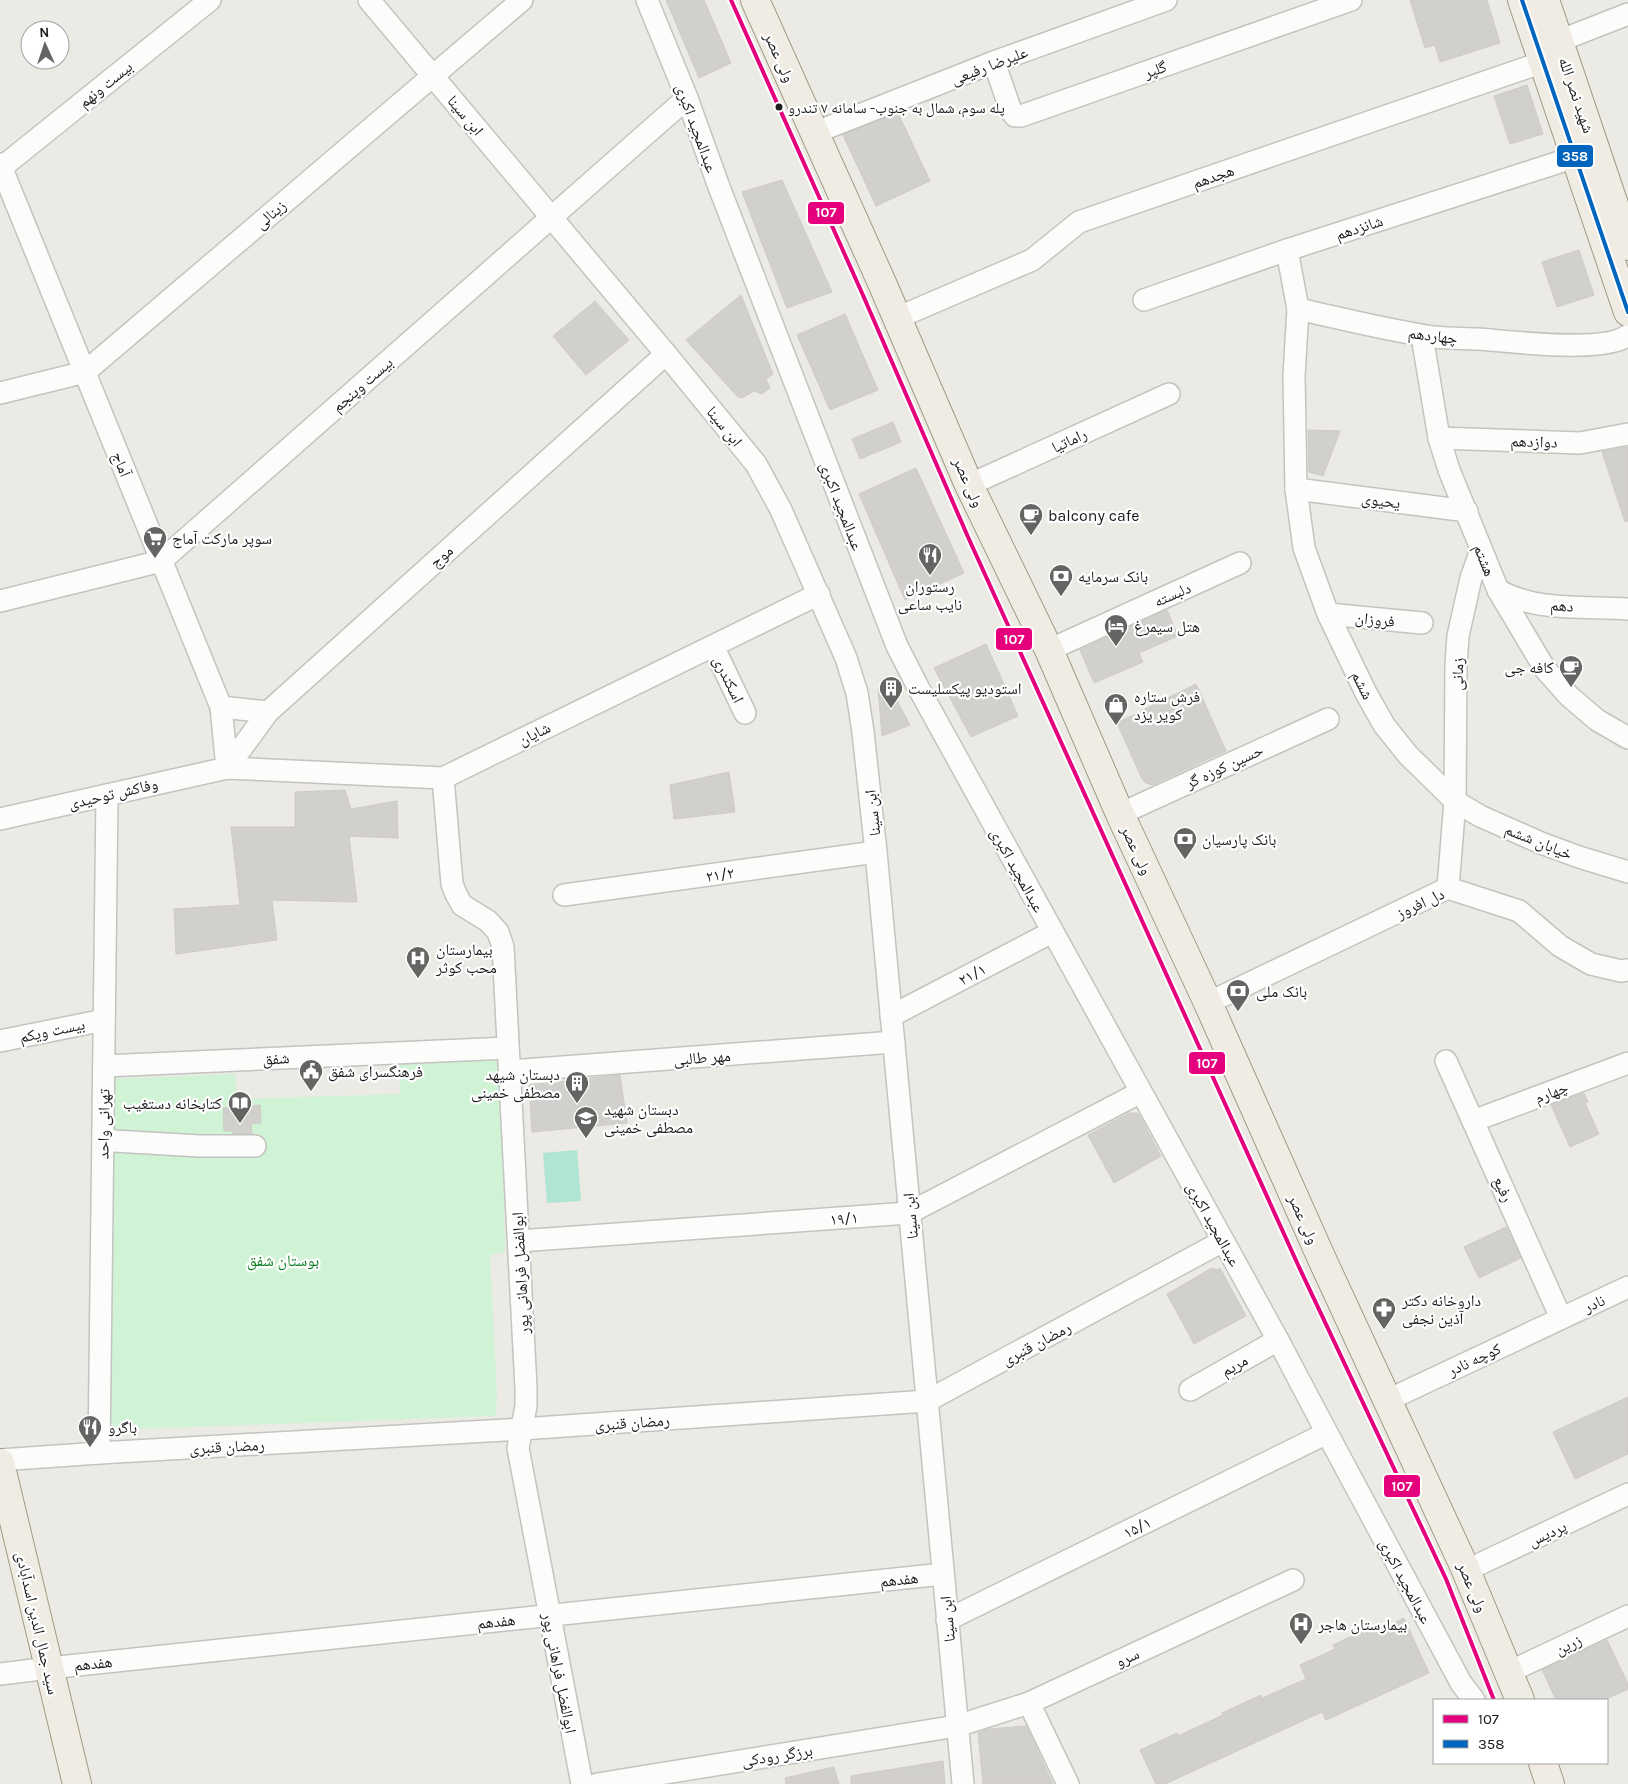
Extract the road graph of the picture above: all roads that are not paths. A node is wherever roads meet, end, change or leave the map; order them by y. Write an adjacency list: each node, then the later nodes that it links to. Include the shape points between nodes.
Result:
1 (210, 0): 17 (street, بیست ونهم)
2 (369, 0): 13 (street, ابن سینا)
3 (522, 0): 13 (street, زینالی)
4 (647, 0): 14 (street, عبدالمجید اکبری)
5 (755, 0): 15 (main road, ولی عصر)
6 (1166, 0): 12 (street, علیرضا رفیعی)
7 (1351, 0): 12 (street, گلپر, via 1021,116 1014,116 1011,111)
8 (1522, 0): 11 (main road, شهید نصر الله)
9 (1545, 0): 11 (main road, شهید نصر الله)
10 (1628, 14): 11 (street, هجدهم)
11 (1551, 51): 16 (main road, شهید نصر الله); 19 (main road, شهید نصر الله); 24 (street, هجدهم, via 1079,222 1032,260)
12 (994, 62): 15 (street, علیرضا رفیعی)
13 (432, 75): 18 (street, ابن سینا); 28 (street, زینالی)
14 (687, 98): 18 (street, بیست وپنجم); 62 (street, عبدالمجید اکبری, via 898,646)
15 (814, 133): 24 (main road, ولی عصر)
16 (1575, 157): 20 (street, شانزدهم); 23 (main road, شهید نصر الله)
17 (2, 175): 28 (street, آماج)
18 (551, 217): 27 (street, ابن سینا); 37 (street, بیست وپنجم)
19 (1628, 246)
20 (1287, 250): 21 (street, شانزدهم); 22 (street)
21 (1144, 300)
22 (1298, 309): 25 (street, چهاردهم); 34 (street, ششم, via 1294,376)
23 (1628, 312)
24 (897, 318): 33 (main road, ولی عصر)
25 (1422, 336): 26 (street, چهاردهم, via 1584,345 1614,342); 32 (street, هشتم)
26 (1628, 336)
27 (666, 354): 40 (street, ابن سینا, via 756,464 782,510); 48 (street, موج)
28 (85, 372): 29 (street, زینالی); 37 (street, آماج)
29 (0, 393)
30 (1169, 394): 33 (street, راماتیا)
31 (1628, 434): 32 (street, دوازدهم, via 1580,442)
32 (1439, 438): 35 (street, هشتم)
33 (969, 486): 46 (main road, ولی عصر)
34 (1296, 488): 35 (street, یحیوی); 43 (street, ششم, via 1304,548)
35 (1467, 511): 36 (street, هشتم)
36 (1481, 550): 39 (street, هشتم); 55 (street, زمانی, via 1458,636)
37 (161, 561): 41 (street, بیست وپنجم); 47 (street, آماج)
38 (1240, 563): 46 (street, دلبسته)
39 (1498, 590): 42 (street, دهم, via 1533,603); 51 (street, هشتم, via 1545,669 1597,720)
40 (819, 594): 45 (street, شایان); 58 (street, ابن سینا, via 857,693)
41 (0, 601)
42 (1628, 609)
43 (1328, 614): 44 (street, فروزان); 55 (street, ششم, via 1384,725 1408,756)
44 (1422, 623)
45 (713, 646): 49 (street, اسکندری); 53 (street, شایان)
46 (1049, 650): 56 (main road, ولی عصر)
47 (221, 707): 48 (street); 52 (street, آماج)
48 (268, 712): 52 (street, موج)
49 (746, 712)
50 (1328, 718): 56 (street, حسین کوزه گر)
51 (1628, 738)
52 (227, 768): 53 (street, شایان); 54 (street, وفاکش توحیدی)
53 (443, 778): 69 (street, ابوالفضل فراهانی پور, via 452,884 462,905 488,921 498,932 503,947)
54 (107, 795): 57 (street, وفاکش توحیدی); 66 (street, تهرانی واحد)
55 (1455, 801): 59 (street, خیابان ششم, via 1541,844); 60 (street, زمانی)
56 (1120, 814): 64 (main road, ولی عصر)
57 (0, 819)
58 (876, 852): 61 (street, ۲۱/۲); 65 (street, ابن سینا)
59 (1628, 872)
60 (1448, 888): 63 (street, دل افروز, via 1519,911 1564,949 1592,964); 64 (street, دل افروز)
61 (564, 895)
62 (1052, 932): 65 (street, ۲۱/۱); 74 (street, عبدالمجید اکبری)
63 (1628, 970)
64 (1208, 1003): 85 (main road, ولی عصر)
65 (891, 1016): 68 (street, ابن سینا)
66 (104, 1020): 67 (street, بیست‌ ویکم); 72 (street, تهرانی واحد)
67 (0, 1041)
68 (894, 1042): 73 (street, مهر طالبی); 78 (street, ابن سینا)
69 (508, 1048): 72 (street, شفق); 73 (street, ابوالفضل فراهانی پور)
70 (1446, 1061): 75 (street, رفیع)
71 (1628, 1063): 75 (street, چهارم)
72 (104, 1066): 76 (street, تهرانی واحد)
73 (510, 1071): 79 (street, ابوالفضل فراهانی پور)
74 (1141, 1092): 78 (street, ۱۹/۱); 80 (street, عبدالمجید اکبری)
75 (1473, 1121): 82 (street, رفیع)
76 (103, 1138): 77 (street, via 200,1146); 89 (street, تهرانی واحد)
77 (254, 1146)
78 (909, 1213): 79 (street, ۱۹/۱); 86 (street, ابن سینا)
79 (518, 1241): 87 (street, ابوالفضل فراهانی پور, via 526,1388)
80 (1223, 1241): 83 (street, عبدالمجید اکبری); 86 (street, رمضان قنبری)
81 (1628, 1287): 82 (street, نادر)
82 (1561, 1318): 85 (street, کوچه نادر)
83 (1278, 1340): 84 (street, مریم); 88 (street, عبدالمجید اکبری)
84 (1190, 1390)
85 (1388, 1400): 92 (main road, ولی عصر)
86 (927, 1402): 87 (street, رمضان قنبری); 93 (street, ابن سینا)
87 (522, 1429): 89 (street, رمضان قنبری); 95 (street, ابوالفضل فراهانی پور, via 518,1448)
88 (1327, 1433): 97 (street, ۱۵/۱); 101 (street, عبدالمجید اکبری, via 1461,1683)
89 (99, 1453): 90 (street, رمضان قنبری)
90 (0, 1462): 98 (main road, سید جمال الدین اسدآبادی)
91 (1628, 1494): 92 (street, پردیس)
92 (1465, 1571): 99 (main road, ولی عصر)
93 (943, 1574): 95 (street, هفدهم); 97 (street, ابن سینا)
94 (1293, 1580): 103 (street, سرو)
95 (549, 1615): 98 (street, هفدهم); 107 (street, ابوالفضل فراهانی پور)
96 (1628, 1616): 99 (street, زرین)
97 (947, 1620): 104 (street, ابن سینا)
98 (49, 1668): 100 (street, هفدهم); 106 (main road, سید جمال الدین اسدآبادی)
99 (1509, 1672): 102 (main road, ولی عصر)
100 (0, 1674)
101 (1473, 1699)
102 (1520, 1699)
103 (1029, 1703): 104 (street, سرو); 110 (street)
104 (957, 1726): 108 (street, برزگر رودکی); 109 (street, ابن سینا)
105 (1543, 1764): 111 (main road)
106 (77, 1784)
107 (582, 1784)
108 (597, 1784)
109 (962, 1784)
110 (1068, 1784)
111 (1550, 1784)

